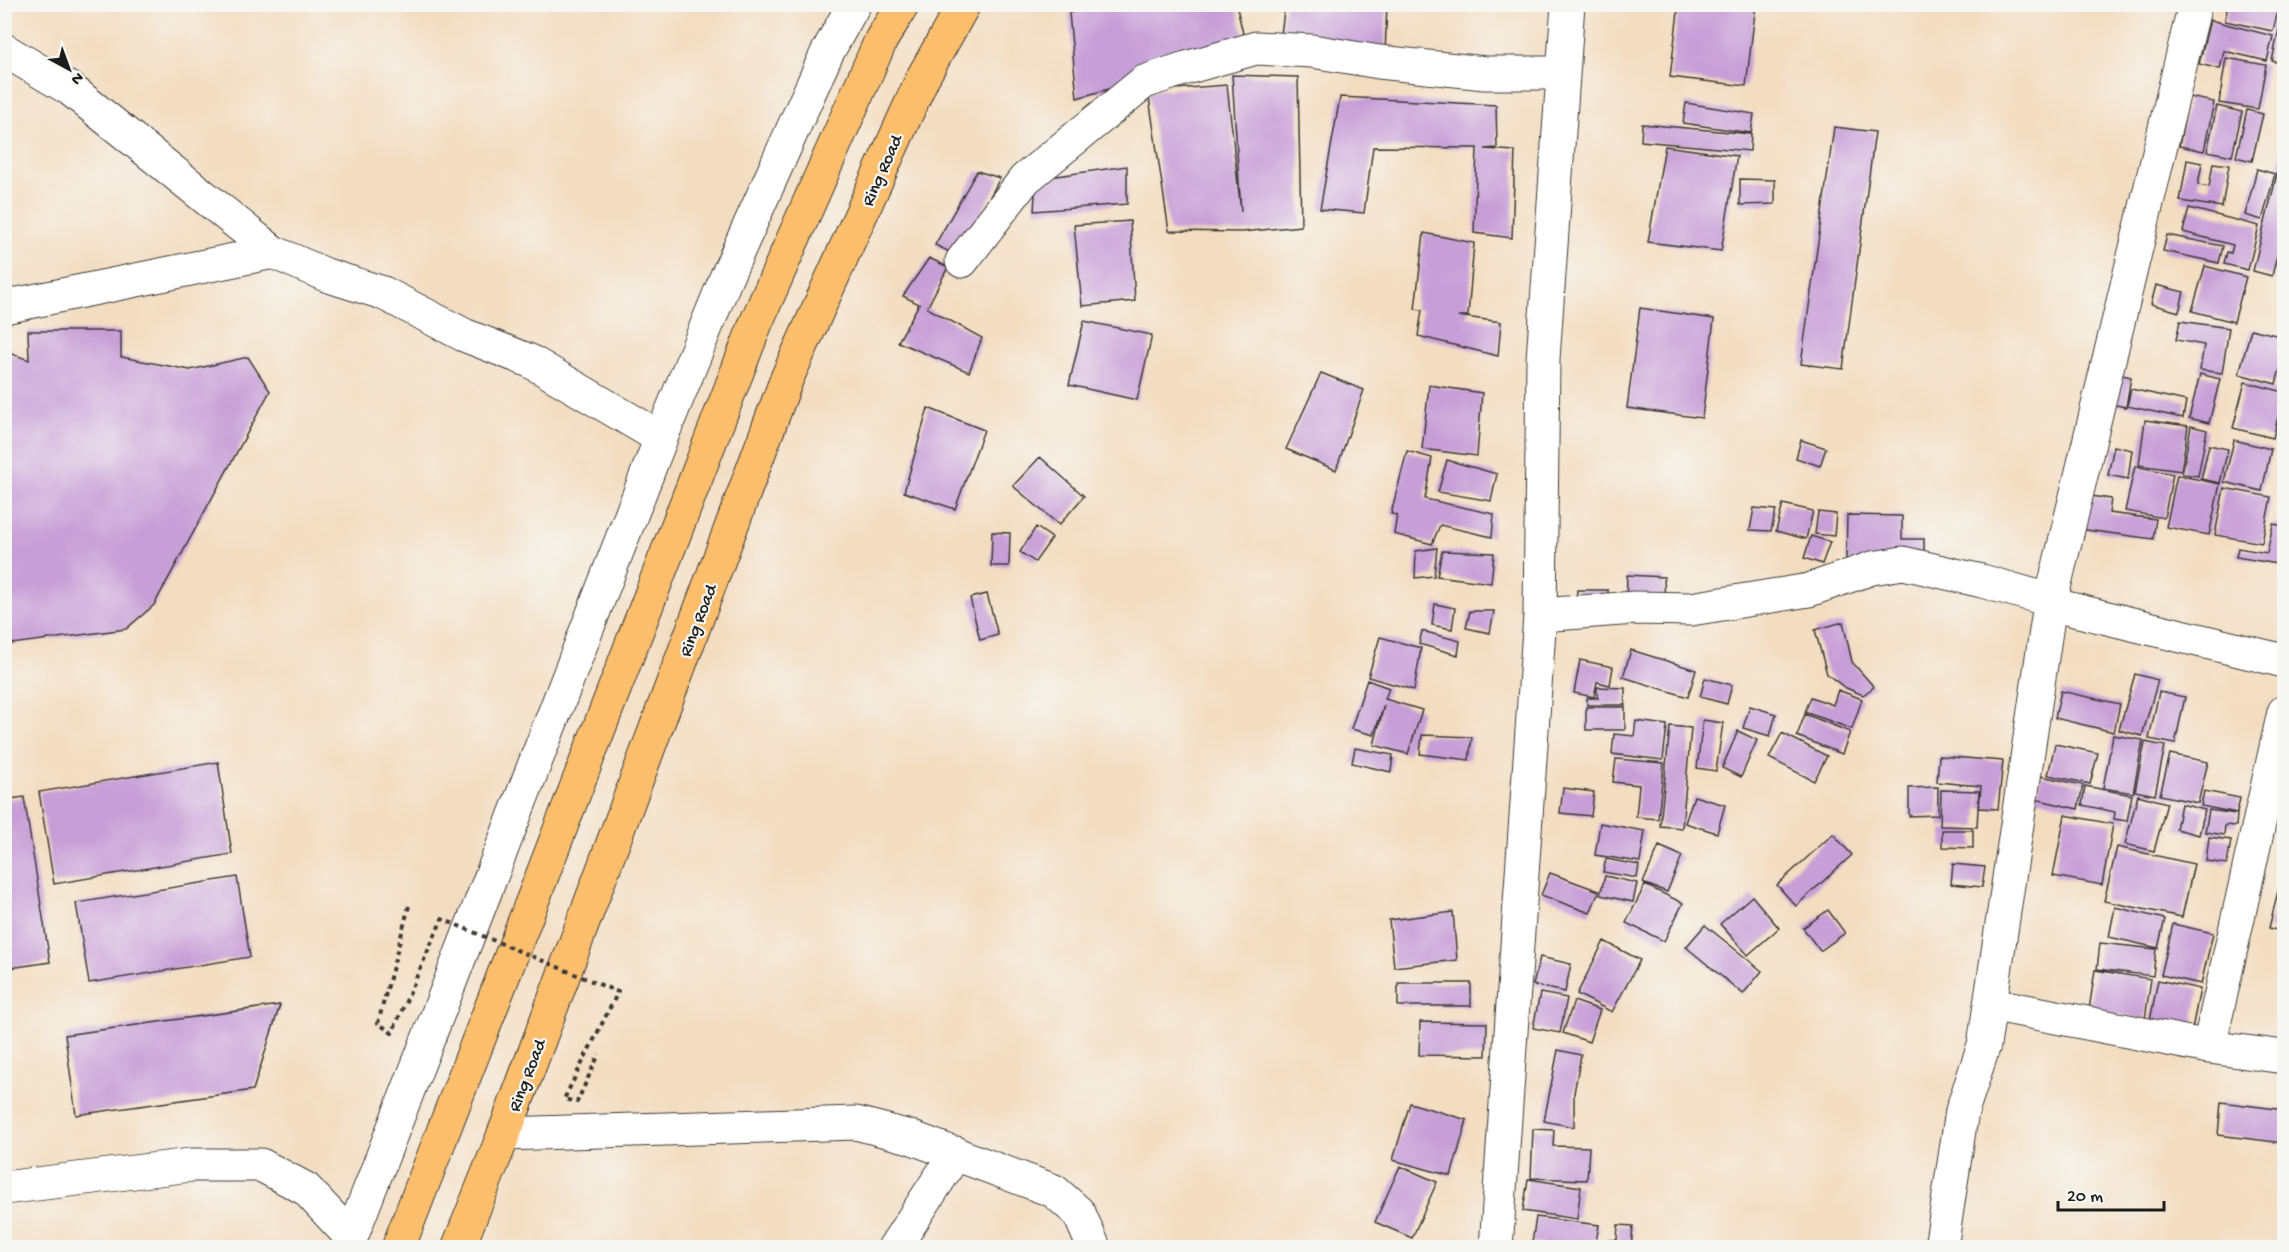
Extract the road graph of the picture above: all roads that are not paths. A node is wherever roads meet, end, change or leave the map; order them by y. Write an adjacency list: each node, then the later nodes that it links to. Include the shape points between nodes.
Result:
1 (855, 4): 11 (street, via 827,53 731,268)
2 (903, 4): 23 (highway, via 882,40 756,323)
3 (964, 4): 19 (highway, Ring Road, via 923,77 787,378)
4 (1568, 4): 7 (street)
5 (2196, 4): 12 (street)
6 (4, 50): 8 (street, via 70,89)
7 (1562, 73): 9 (street, via 1485,73 1312,51 1256,48 1185,68 1144,82 1024,179); 13 (street, via 1543,359)
8 (273, 252): 10 (street); 11 (street, via 326,275 383,292 464,335 530,361)
9 (962, 261)
10 (4, 307)
11 (661, 438): 22 (street)
12 (2050, 604): 13 (street, via 1982,580 1903,563 1872,568 1809,590 1692,609 1635,608); 14 (street); 16 (street)
13 (1540, 615): 27 (street)
14 (2284, 661)
15 (2284, 712): 17 (street)
16 (1990, 1004): 17 (street); 28 (street, via 1984,1045 1962,1111)
17 (2209, 1047): 18 (street)
18 (2284, 1057)
19 (504, 1134): 20 (street, via 856,1123); 24 (highway, Ring Road)
20 (956, 1153): 25 (street); 26 (street, via 1054,1191 1079,1213)
21 (4, 1188): 22 (street, via 191,1165 261,1165 306,1190)
22 (349, 1242)
23 (398, 1248)
24 (458, 1248)
25 (894, 1248)
26 (1094, 1248)
27 (1497, 1248)
28 (1941, 1248)

